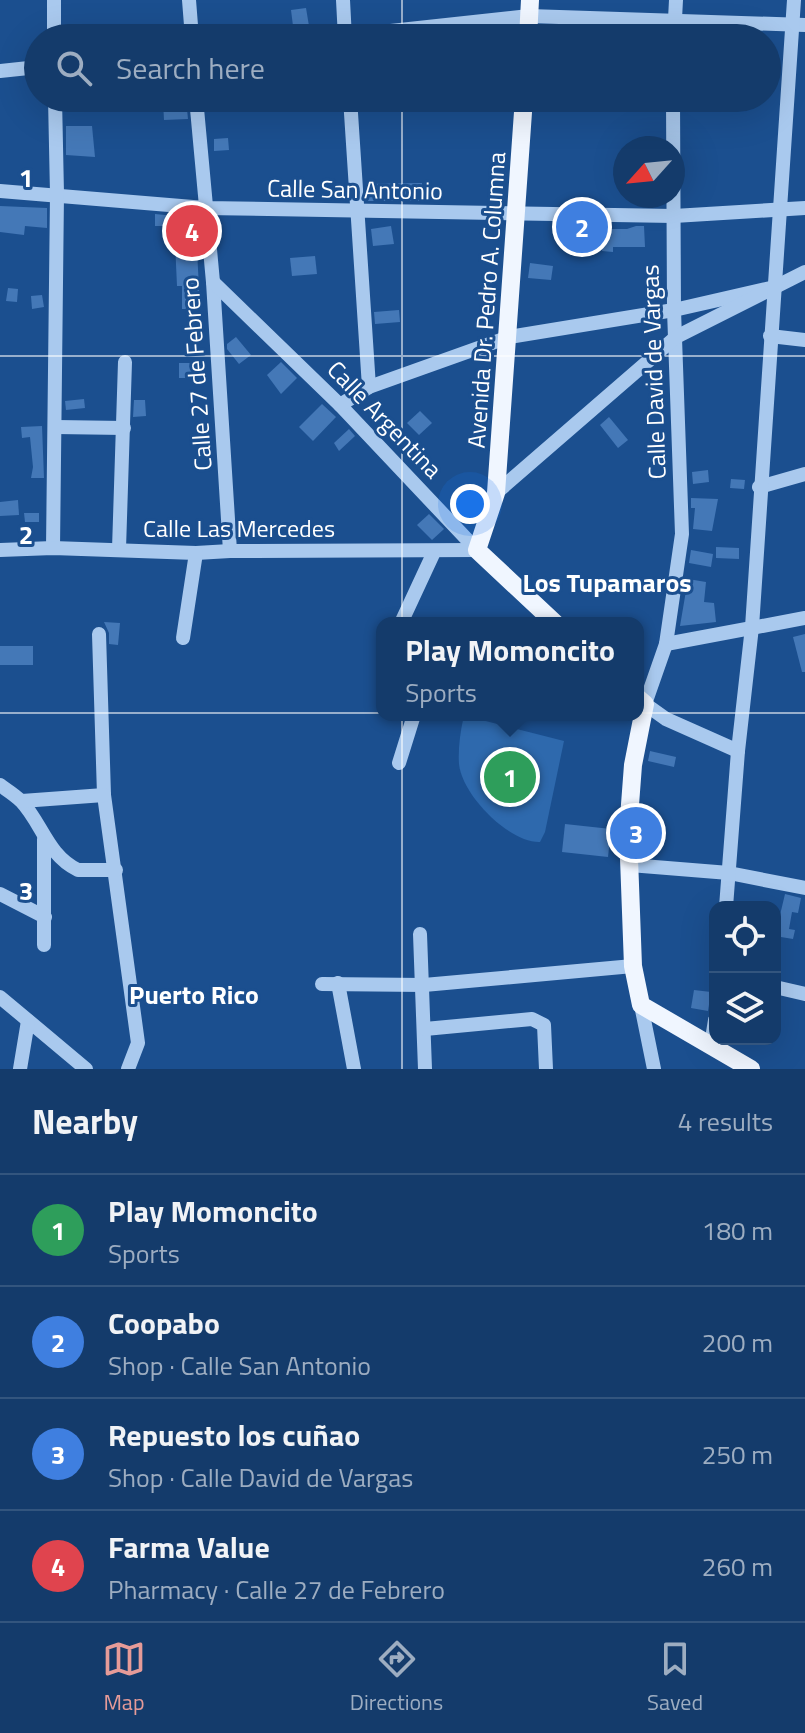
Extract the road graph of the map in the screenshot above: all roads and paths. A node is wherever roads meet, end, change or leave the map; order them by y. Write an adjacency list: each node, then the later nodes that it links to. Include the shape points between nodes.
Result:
1 (54, 0): 8 (street)
2 (189, 0): 9 (street)
3 (343, 0): 10 (street)
4 (676, 0): 7 (street)
5 (794, 0): 14 (street)
6 (530, 8): 7 (street); 11 (street)
7 (674, 20): 12 (street); 13 (street)
8 (54, 24)
9 (191, 24)
10 (344, 24)
11 (428, 24)
12 (674, 24)
13 (773, 24)
14 (798, 25): 27 (street)
15 (24, 68): 16 (street)
16 (0, 71)
17 (55, 112): 23 (street)
18 (197, 112): 24 (street, Calle 27 de Febrero)
19 (351, 112): 26 (street)
20 (523, 112): 28 (main road, Avenida Dr. Pedro A. Columna)
21 (673, 112): 29 (street, Calle David de Vargas)
22 (0, 191): 23 (street, Calle San Antonio)
23 (57, 194): 24 (street, Calle San Antonio); 41 (street)
24 (205, 208): 26 (street, Calle San Antonio); 31 (street, Calle 27 de Febrero)
25 (805, 208): 27 (street, Calle San Antonio)
26 (357, 211): 28 (street, Calle San Antonio); 39 (street)
27 (779, 212): 29 (street, Calle San Antonio); 32 (street)
28 (516, 214): 29 (street, Calle San Antonio); 35 (main road, Avenida Dr. Pedro A. Columna)
29 (674, 216): 33 (street, Calle David de Vargas)
30 (805, 272): 32 (street)
31 (213, 282): 40 (street, Calle Argentina); 50 (street, Calle 27 de Febrero)
32 (775, 287): 33 (street); 34 (street); 36 (street)
33 (674, 310): 35 (street); 36 (street, Calle David de Vargas)
34 (770, 336): 37 (street); 44 (street)
35 (509, 337): 39 (street); 45 (main road, Avenida Dr. Pedro A. Columna)
36 (676, 337): 45 (street); 59 (street, Calle David de Vargas, via 682,534)
37 (805, 340)
38 (125, 362): 42 (street)
39 (369, 387): 40 (street)
40 (340, 405): 49 (street, Calle Argentina)
41 (56, 427): 42 (street); 46 (street)
42 (124, 428): 47 (street)
43 (805, 474): 44 (street)
44 (759, 487): 56 (street)
45 (496, 493): 49 (main road, Avenida Dr. Pedro A. Columna)
46 (53, 548): 47 (street, Calle Las Mercedes); 48 (street, Calle Las Mercedes)
47 (119, 549): 52 (street, Calle Las Mercedes)
48 (0, 550)
49 (477, 550): 51 (street, Calle Las Mercedes); 54 (main road, Calle Argentina)
50 (230, 551): 51 (street, Calle Las Mercedes); 52 (street, Calle Las Mercedes)
51 (434, 552): 53 (street)
52 (196, 553): 58 (street)
53 (404, 617)
54 (546, 617)
55 (805, 618): 56 (street)
56 (752, 627): 59 (street); 66 (street)
57 (99, 634): 69 (street)
58 (183, 638)
59 (666, 644): 60 (street, Calle David de Vargas)
60 (658, 667): 61 (street); 62 (street, Calle David de Vargas)
61 (644, 677)
62 (644, 695)
63 (644, 703): 66 (street, via 666,719)
64 (412, 721): 67 (street)
65 (638, 721): 72 (main road)
66 (738, 751): 74 (street)
67 (399, 763)
68 (0, 785): 70 (street)
69 (104, 795): 70 (street); 73 (street)
70 (22, 801): 71 (street)
71 (44, 839): 73 (street, via 75,869); 78 (street)
72 (630, 865): 74 (street); 81 (main road)
73 (116, 870): 93 (street, via 138,1043)
74 (729, 873): 75 (street); 77 (street)
75 (805, 888)
76 (0, 894): 78 (street)
77 (727, 901)
78 (45, 917): 80 (street)
79 (420, 934): 82 (street)
80 (44, 945)
81 (633, 966): 82 (street); 86 (main road)
82 (424, 985): 88 (street); 94 (street, via 330,983)
83 (781, 988): 84 (street)
84 (805, 994)
85 (0, 997): 87 (street)
86 (641, 1005): 89 (main road); 97 (street)
87 (28, 1021): 91 (street); 92 (street)
88 (425, 1029): 95 (street); 96 (street, via 532,1019 544,1025)
89 (709, 1044)
90 (711, 1045): 98 (main road)
91 (20, 1069)
92 (86, 1069)
93 (128, 1069)
94 (354, 1069)
95 (425, 1069)
96 (546, 1069)
97 (654, 1069)
98 (751, 1069)

